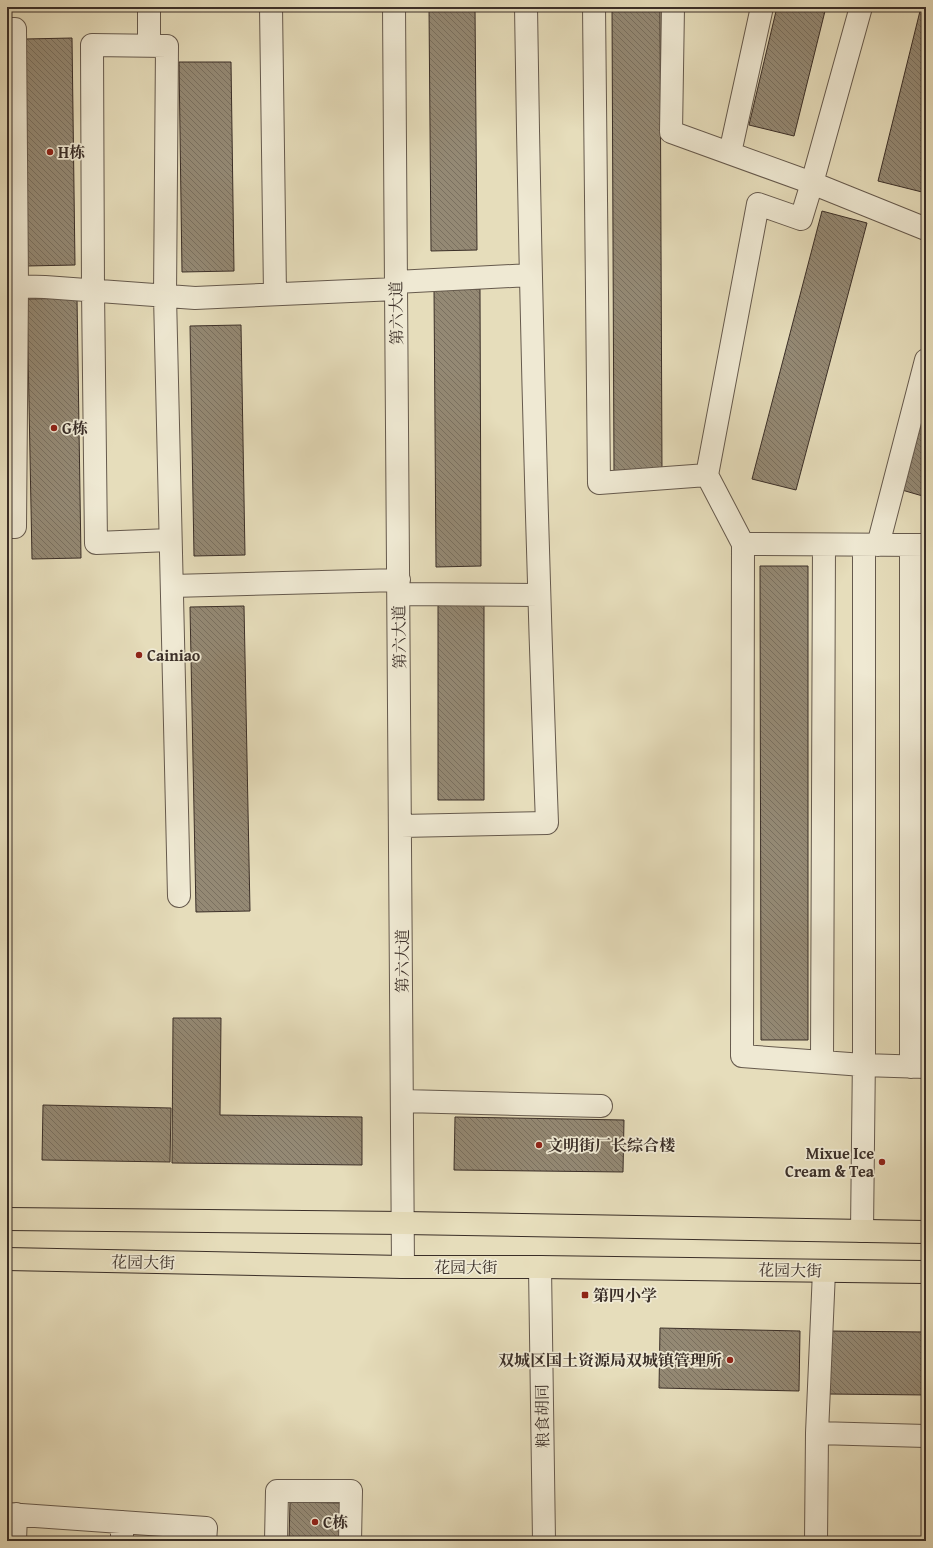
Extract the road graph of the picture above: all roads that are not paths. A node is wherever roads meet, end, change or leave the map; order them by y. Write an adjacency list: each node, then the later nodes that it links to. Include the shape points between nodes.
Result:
1 (149, 7): 10 (street)
2 (271, 7): 18 (street)
3 (394, 7): 15 (street, 第六大道)
4 (526, 7): 14 (street)
5 (594, 7): 21 (street, via 599,483)
6 (673, 7): 11 (street, via 671,132)
7 (762, 7): 11 (street)
8 (861, 7): 12 (street)
9 (7, 29): 16 (street, via 15,29)
10 (149, 45): 17 (street, via 92,45); 19 (street, via 167,46)
11 (730, 153): 12 (street)
12 (812, 183): 13 (street); 21 (street, via 801,220 758,204)
13 (926, 229)
14 (530, 275): 15 (street); 30 (street)
15 (396, 285): 18 (street); 29 (street, 第六大道)
16 (12, 286): 17 (street); 22 (street, via 14,527)
17 (93, 290): 19 (street); 23 (street, via 96,543)
18 (275, 294): 19 (street, via 195,298)
19 (164, 296): 23 (street)
20 (926, 360): 26 (street)
21 (707, 475): 24 (street)
22 (7, 526)
23 (170, 540): 28 (street)
24 (743, 544): 25 (street); 33 (street, via 742,1056)
25 (824, 544): 26 (street); 33 (street)
26 (871, 545): 27 (street); 34 (street)
27 (919, 545): 35 (street)
28 (172, 586): 29 (street); 32 (street)
29 (399, 587): 30 (street); 31 (street, 第六大道)
30 (539, 594): 31 (street, via 547,823)
31 (401, 826): 36 (street, 第六大道)
32 (179, 896)
33 (822, 1062): 34 (street)
34 (864, 1065): 35 (street); 40 (street)
35 (918, 1067)
36 (403, 1101): 37 (street); 39 (street, 第六大道)
37 (601, 1106)
38 (7, 1219): 39 (main road)
39 (404, 1223): 40 (main road); 43 (street, 第六大道)
40 (862, 1231): 41 (main road)
41 (926, 1232)
42 (7, 1259): 43 (main road, 花园大街)
43 (404, 1267): 44 (main road, 花园大街)
44 (540, 1267): 45 (main road, 花园大街); 55 (street, 粮食胡同)
45 (824, 1271): 46 (main road, 花园大街); 47 (street)
46 (926, 1272)
47 (817, 1433): 48 (street); 56 (street)
48 (926, 1436)
49 (11, 1514): 50 (street); 51 (street)
50 (122, 1532): 52 (street, via 206,1528)
51 (15, 1541)
52 (205, 1541)
53 (276, 1541): 54 (street, via 278,1491 351,1491)
54 (350, 1541)
55 (544, 1541)
56 (816, 1541)

